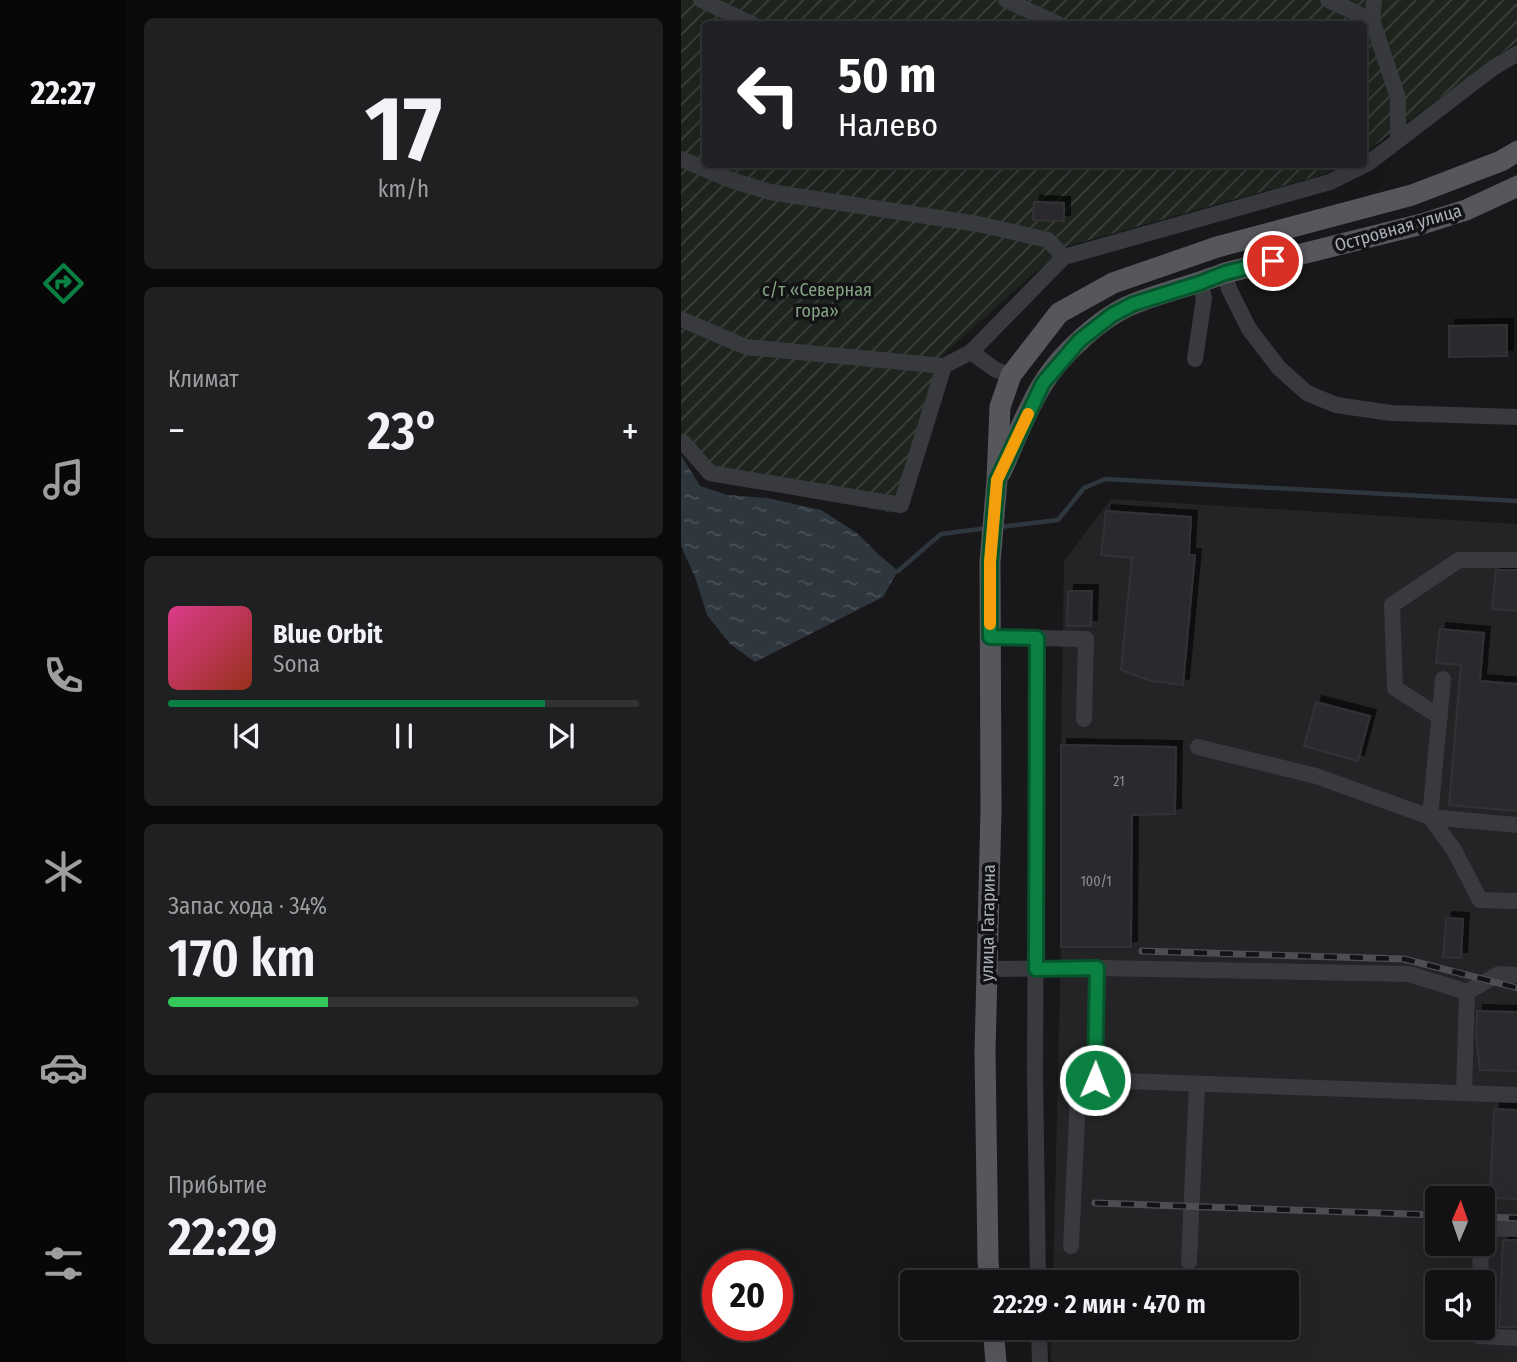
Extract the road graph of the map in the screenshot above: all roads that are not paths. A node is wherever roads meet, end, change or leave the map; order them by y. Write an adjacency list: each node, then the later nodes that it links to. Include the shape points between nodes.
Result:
1 (701, 0): 6 (street)
2 (1006, 0): 7 (street)
3 (1328, 0): 5 (street)
4 (1374, 0): 5 (street)
5 (1372, 20): 9 (street, via 1398,99)
6 (746, 21)
7 (1052, 21)
8 (1517, 53): 9 (street)
9 (1398, 140): 12 (street)
10 (1517, 150): 24 (main road, Островная улица, via 1501,161 1412,195 1217,247 1113,283 1059,313)
11 (681, 159): 13 (street)
12 (1367, 161)
13 (702, 168)
14 (702, 168): 17 (street, via 770,192 978,224 1049,240)
15 (1355, 168): 17 (street, via 1330,182)
16 (1517, 187): 18 (main road, Островная улица, via 1422,224)
17 (1064, 257): 21 (street)
18 (1225, 273): 19 (main road, Островная улица); 25 (street, via 1249,329 1279,368 1307,393 1336,405 1391,413)
19 (1200, 283): 22 (street, via 1204,298); 27 (main road, Островная улица, via 1133,304 1079,341 1043,383)
20 (681, 319): 23 (street, via 746,346)
21 (971, 352): 23 (street); 24 (street)
22 (1195, 359)
23 (944, 366): 26 (street, via 901,505 710,473)
24 (1011, 375): 27 (main road, Островная улица, via 1000,407)
25 (1517, 417)
26 (683, 442)
27 (997, 480): 29 (main road, улица Гагарина)
28 (1517, 560): 32 (street, via 1459,560 1392,605 1395,688)
29 (990, 637): 30 (street); 39 (main road, улица Гагарина)
30 (1037, 638): 33 (street, via 1086,639); 40 (street)
31 (1443, 679): 32 (street)
32 (1440, 716): 35 (street)
33 (1083, 719)
34 (1198, 747): 35 (street, via 1316,776)
35 (1430, 817): 36 (street); 37 (street, via 1454,850 1480,900)
36 (1517, 825)
37 (1517, 901)
38 (1097, 968): 40 (street); 42 (street, via 1409,974); 43 (street)
39 (987, 969): 40 (street); 51 (main road, улица Гагарина)
40 (1036, 969): 52 (street)
41 (1517, 975): 42 (street, via 1499,974)
42 (1467, 992): 45 (street)
43 (1095, 1080): 44 (street); 49 (street, via 1078,1095)
44 (1197, 1084): 45 (street); 50 (street)
45 (1464, 1093): 46 (street)
46 (1517, 1095)
47 (1495, 1228): 48 (street)
48 (1517, 1229)
49 (1071, 1246)
50 (1189, 1262)
51 (989, 1270)
52 (1038, 1270)
53 (1495, 1337): 54 (street)
54 (1517, 1338)
55 (994, 1340): 57 (main road)
56 (1039, 1340): 58 (street)
57 (996, 1362)
58 (1040, 1362)

